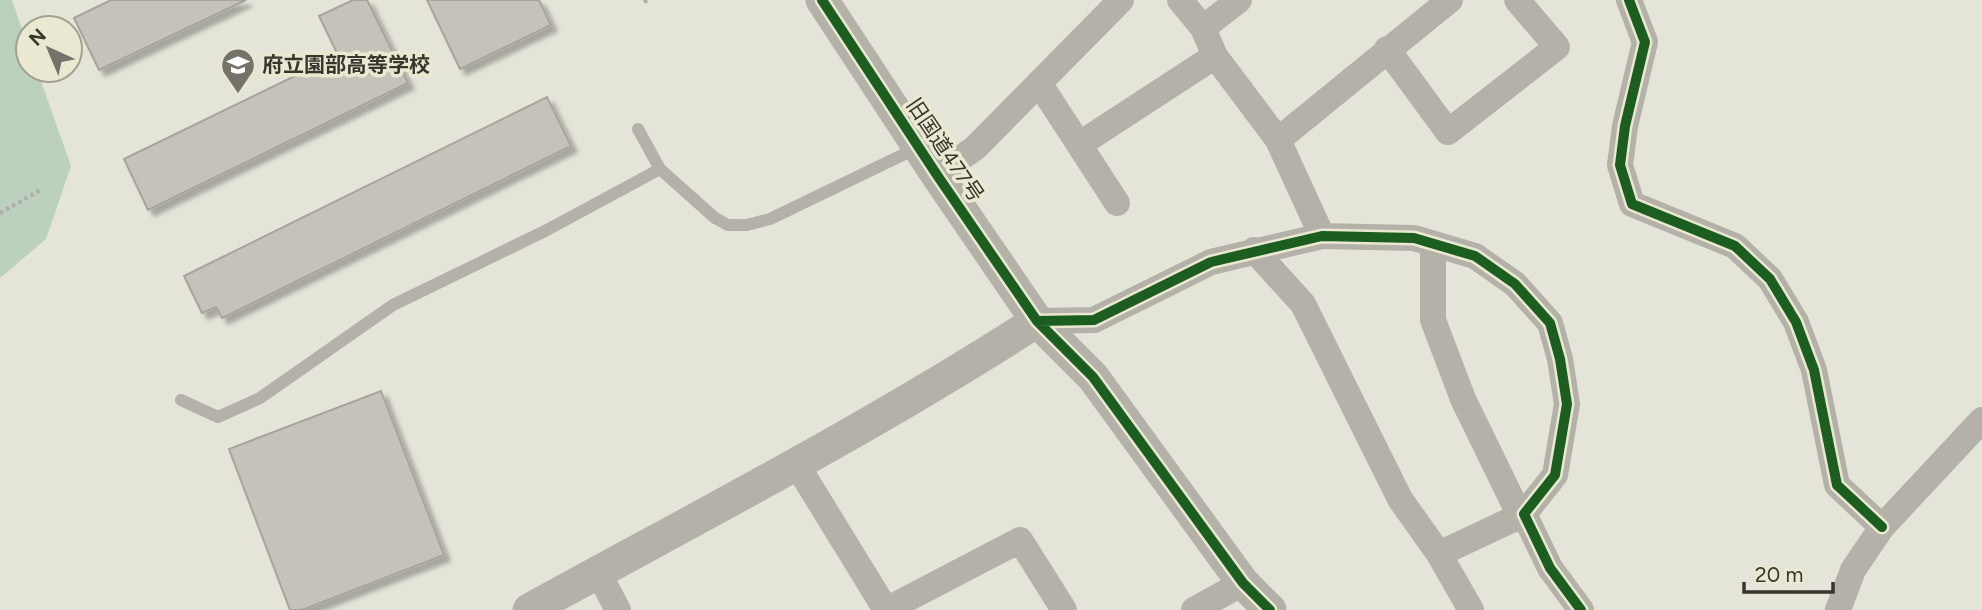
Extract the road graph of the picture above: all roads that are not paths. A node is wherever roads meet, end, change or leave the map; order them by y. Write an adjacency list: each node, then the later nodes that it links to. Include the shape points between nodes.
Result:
1 (822, 0): 15 (street, 旧国道477号)
2 (1121, 0): 11 (street)
3 (1180, 0): 8 (street)
4 (1239, 0): 8 (street)
5 (1450, 0): 9 (street)
6 (1517, 0): 9 (street, via 1558,47 1448,132)
7 (1629, 0): 27 (street, via 1645,42 1620,165 1632,204 1735,246 1770,279 1796,322 1814,370 1837,485)
8 (1203, 29): 10 (street)
9 (1387, 49): 13 (street)
10 (1215, 56): 13 (street); 14 (street)
11 (1038, 83): 14 (street); 17 (street, via 975,148)
12 (638, 129): 16 (lane)
13 (1278, 140): 19 (street)
14 (1080, 144): 18 (street)
15 (919, 147): 16 (lane, via 770,219 747,225 728,225 715,218); 17 (street, 旧国道477号)
16 (660, 169): 23 (lane, via 393,305 260,398 218,417)
17 (937, 175): 22 (street, 旧国道477号)
18 (1117, 203)
19 (1322, 236): 20 (street, via 1414,238); 21 (street)
20 (1433, 244): 26 (street, via 1433,320 1463,399); 26 (street, via 1475,256 1516,284 1550,323 1567,404 1555,475)
21 (1254, 250): 22 (street, via 1211,262 1094,320); 28 (street, via 1303,304 1400,499)
22 (1037, 321): 25 (street); 30 (street, 旧国道477号, via 1093,377)
23 (181, 400)
24 (1982, 419): 27 (street)
25 (797, 465): 29 (street); 33 (street, via 886,610 1020,540)
26 (1522, 515): 28 (street); 37 (street, via 1550,569)
27 (1882, 527): 38 (street, via 1853,570)
28 (1439, 554): 36 (street)
29 (598, 572): 31 (street); 32 (street)
30 (1243, 583): 34 (street); 35 (street, 旧国道477号)
31 (529, 610)
32 (618, 610)
33 (1064, 610)
34 (1194, 610)
35 (1270, 610)
36 (1471, 610)
37 (1581, 610)
38 (1838, 610)

